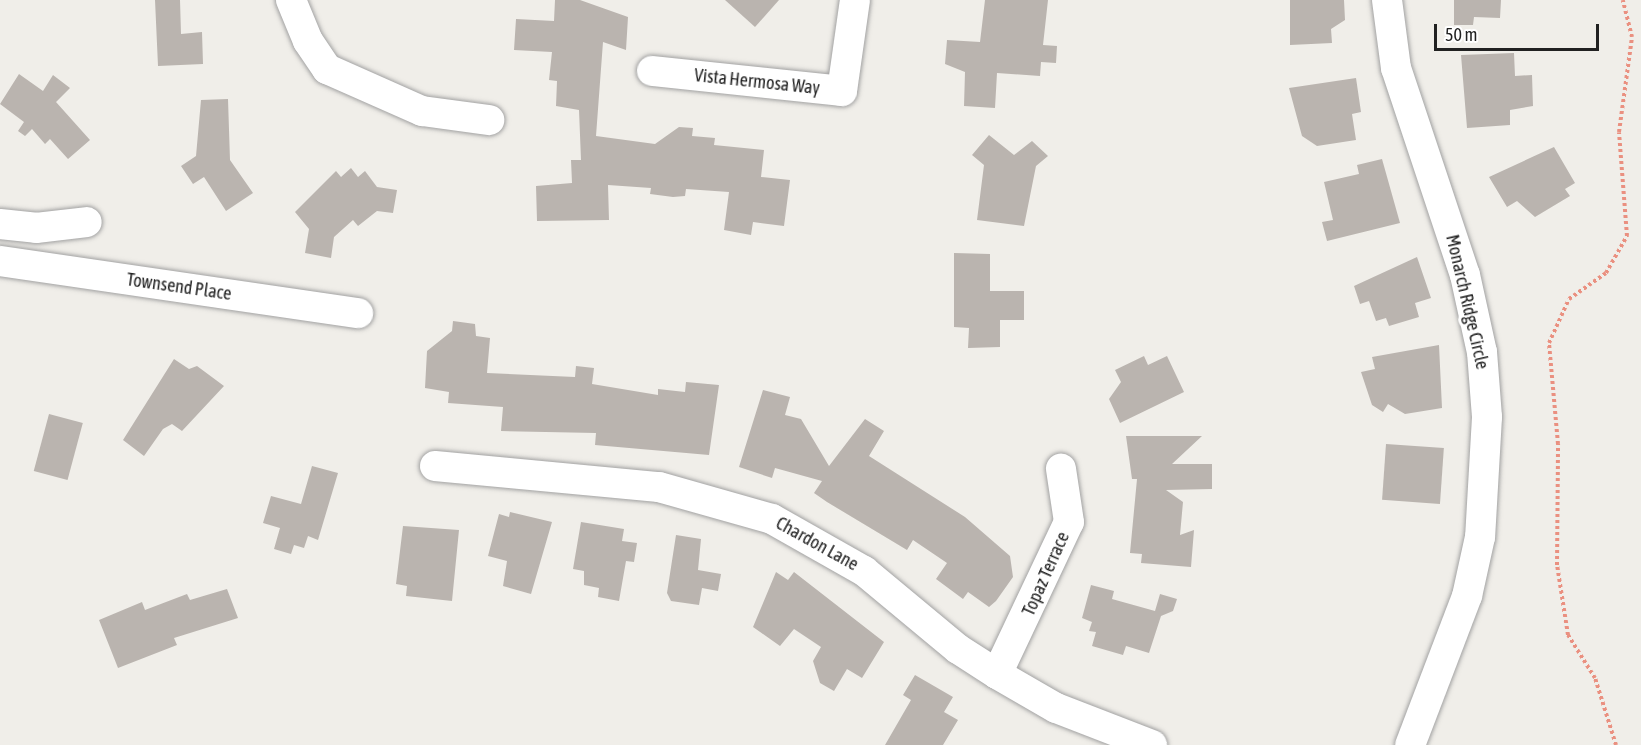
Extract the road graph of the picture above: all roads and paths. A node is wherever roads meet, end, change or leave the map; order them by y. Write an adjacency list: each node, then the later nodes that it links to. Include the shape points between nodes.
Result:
1 (291, 0): 6 (street, via 308,41 327,69 422,111)
2 (855, 0): 5 (street, Vista Hermosa Way, via 842,91)
3 (1388, 0): 15 (street, Monarch Ridge Circle, via 1396,68 1465,275 1482,352 1487,417 1480,537 1467,596)
4 (1623, 0): 16 (path, via 1632,37 1619,132 1627,236 1606,273 1569,299 1549,344 1558,444 1557,565 1568,635 1595,678)
5 (652, 71)
6 (489, 120)
7 (87, 222): 8 (street, via 36,228)
8 (0, 224)
9 (0, 261): 10 (street, Townsend Place)
10 (358, 313)
11 (435, 466): 13 (street, Chardon Lane, via 659,487 740,507 834,551)
12 (1061, 469): 13 (street, Topaz Terrace, via 1069,522)
13 (997, 674): 14 (street, Chardon Lane, via 1056,708)
14 (1152, 745)
15 (1410, 745)
16 (1616, 745)

